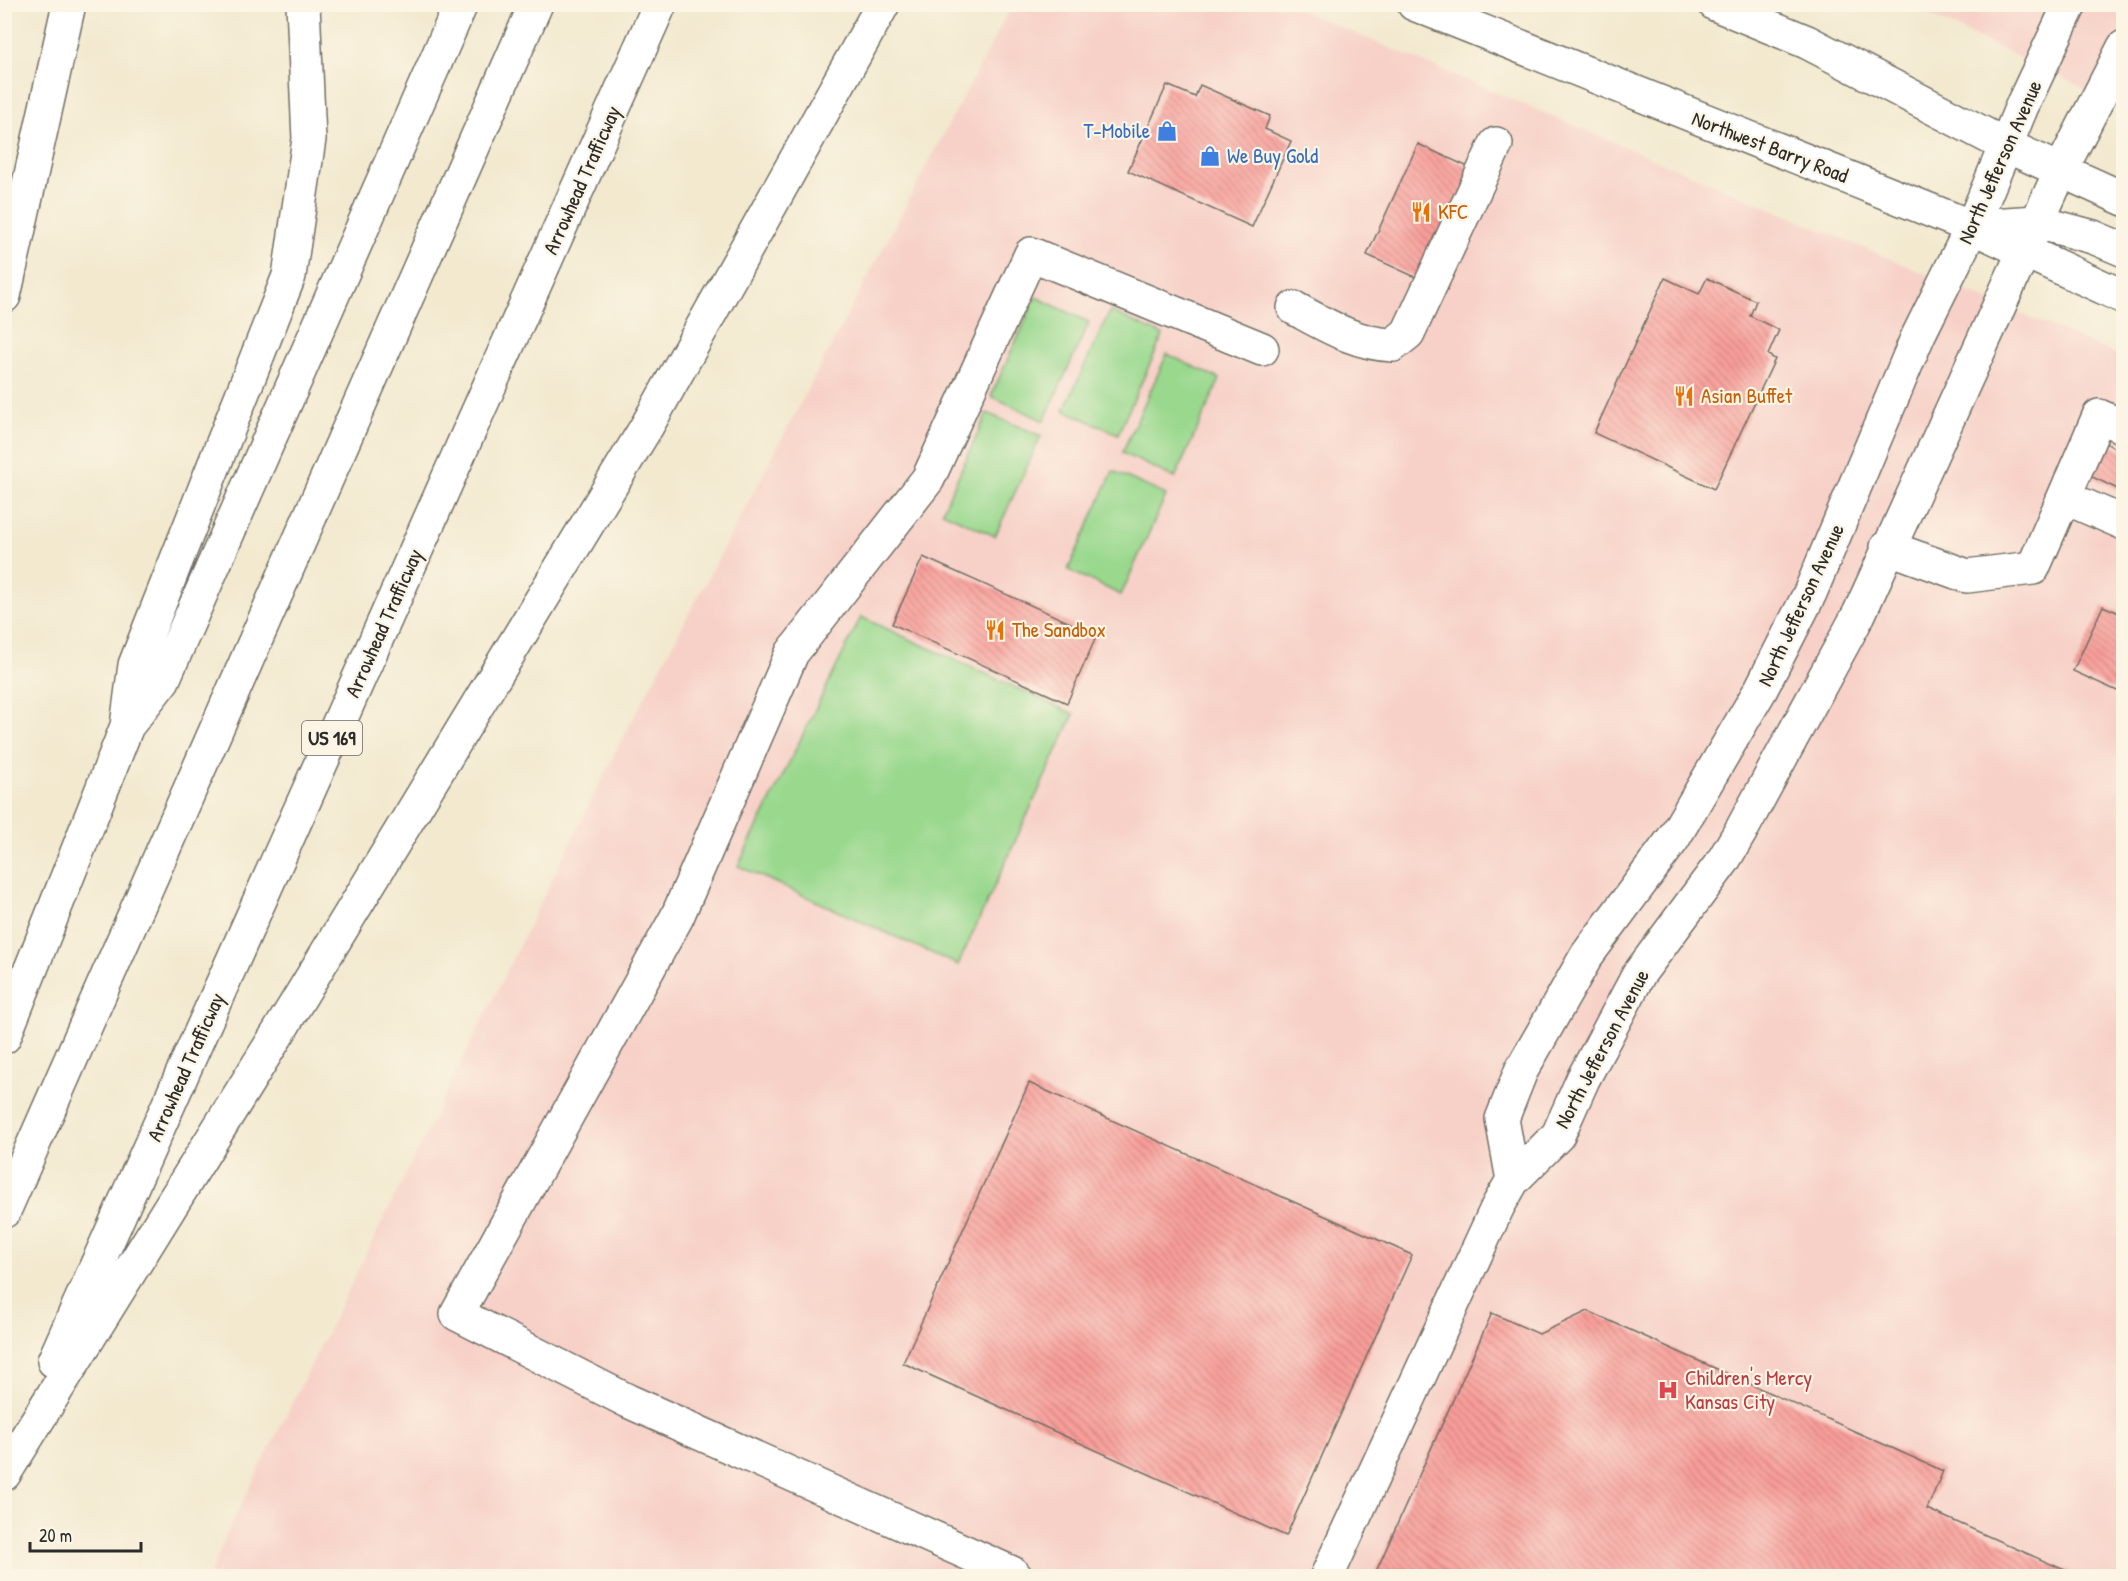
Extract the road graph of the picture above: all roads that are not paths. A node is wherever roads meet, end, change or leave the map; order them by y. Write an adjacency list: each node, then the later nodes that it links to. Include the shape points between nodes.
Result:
1 (69, 4): 19 (main road)
2 (303, 4): 27 (main road, via 309,139 289,276 135,665)
3 (461, 4): 27 (main road, via 163,680)
4 (536, 4): 30 (main road)
5 (660, 4): 31 (main road, Arrowhead Trafficway / US 169)
6 (883, 4): 31 (main road, via 647,426)
7 (1414, 4): 16 (main road, Northwest Barry Road)
8 (1715, 4): 12 (main road, via 1807,42)
9 (2070, 4): 12 (main road, North Jefferson Avenue)
10 (2124, 47): 13 (main road, North Jefferson Avenue)
11 (1496, 144): 21 (main road, via 1408,333 1393,345 1373,344 1341,333)
12 (2007, 146): 13 (main road); 16 (main road, North Jefferson Avenue)
13 (2061, 170): 14 (main road); 15 (main road, North Jefferson Avenue)
14 (2124, 199)
15 (2037, 222): 16 (main road); 17 (main road); 18 (main road, North Jefferson Avenue)
16 (1972, 227): 18 (main road, Northwest Barry Road); 29 (main road, North Jefferson Avenue, via 1918,336 1810,593 1761,689 1674,839 1587,955 1521,1071 1502,1119)
17 (2124, 250)
18 (2024, 252): 20 (main road, Northwest Barry Road); 26 (main road, North Jefferson Avenue)
19 (4, 296)
20 (2124, 297)
21 (1294, 308)
22 (1262, 349): 32 (main road, via 1031,254 928,479 792,652 677,916 457,1314 627,1401)
23 (2124, 427): 24 (main road, via 2099,416)
24 (2064, 497): 25 (main road); 26 (main road, via 2033,568 1966,576)
25 (2124, 523)
26 (1887, 547): 29 (main road, North Jefferson Avenue, via 1859,614 1742,829 1723,861 1639,974 1558,1134)
27 (127, 726): 28 (main road)
28 (4, 1037)
29 (1513, 1180): 33 (main road, North Jefferson Avenue)
30 (4, 1211)
31 (4, 1473)
32 (1015, 1576)
33 (1327, 1576)

